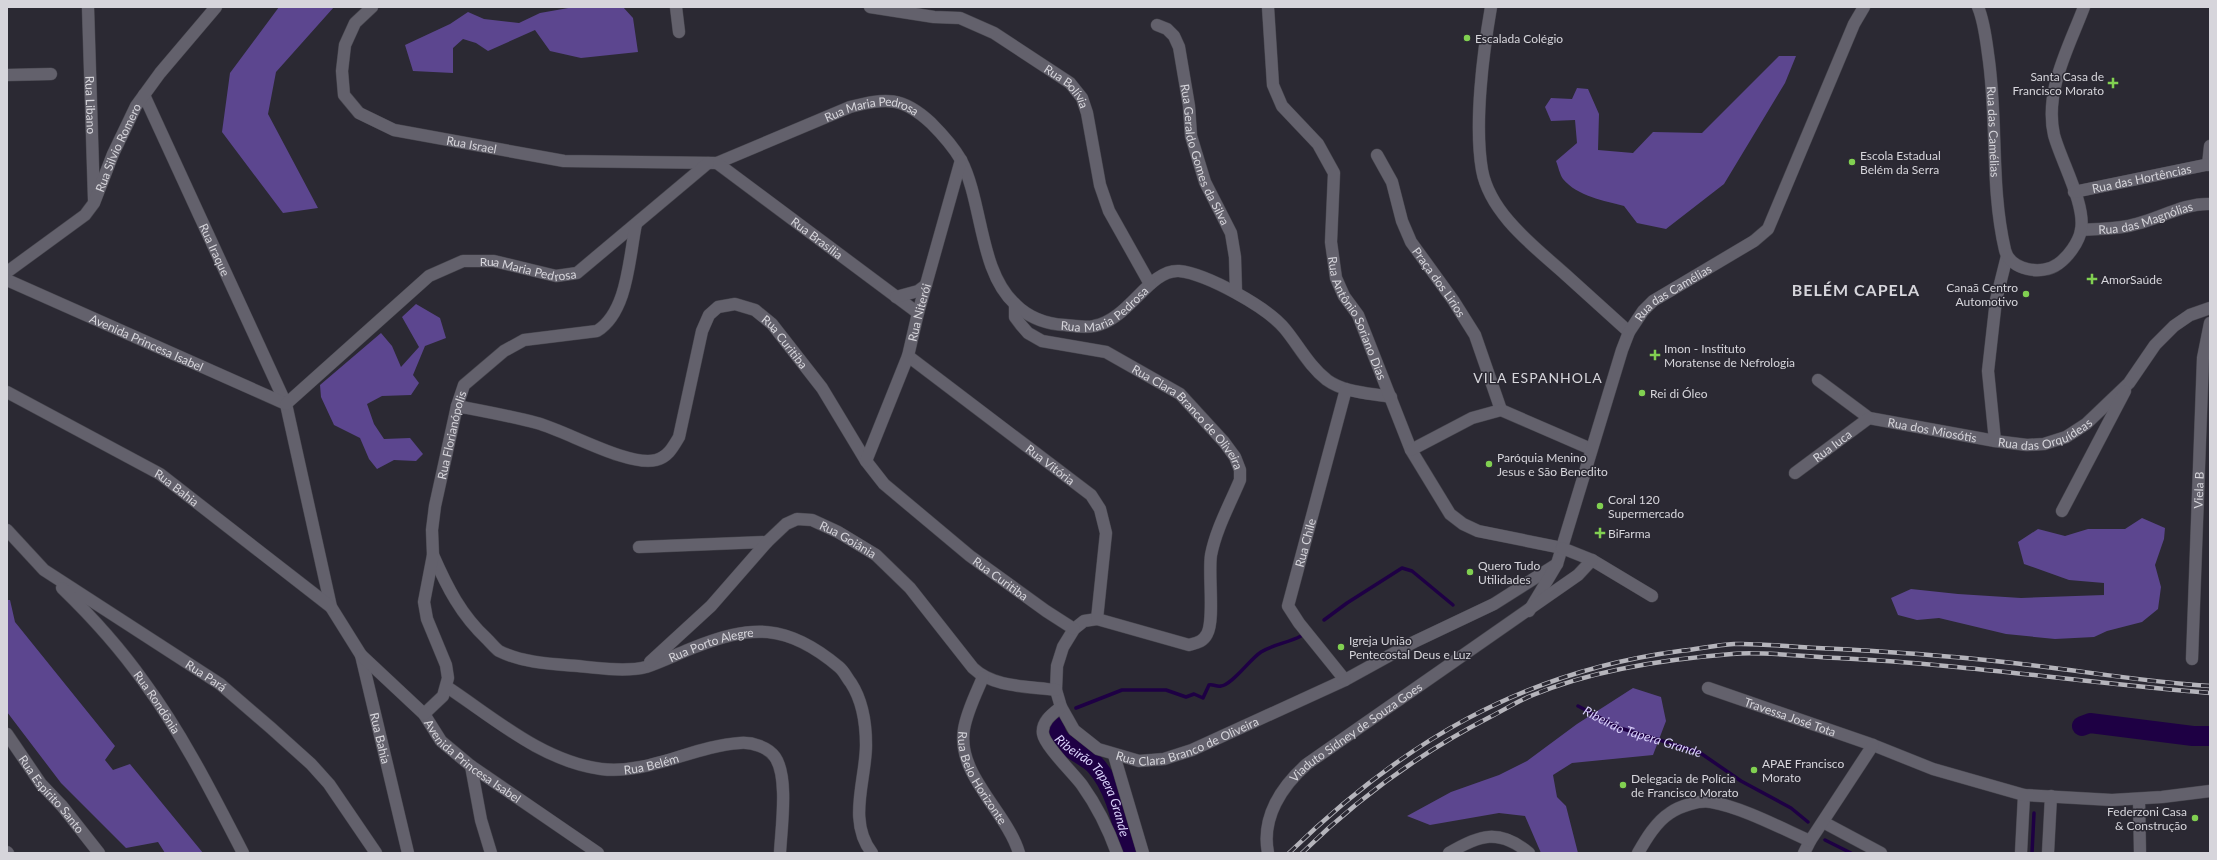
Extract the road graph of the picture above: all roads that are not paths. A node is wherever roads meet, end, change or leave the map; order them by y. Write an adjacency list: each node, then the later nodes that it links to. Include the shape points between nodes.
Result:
1 (88, 7): 22 (street, Rua Libano)
2 (216, 7): 15 (street, Rua Silvio Romero)
3 (372, 7): 19 (street, Rua Israel, via 355,23 345,45 342,71 344,95 359,113 394,130 564,161)
4 (676, 7): 12 (street)
5 (870, 7): 29 (street, Rua Bolívia, via 934,17 960,18 994,33 1070,83 1082,98 1087,113 1100,185 1109,210)
6 (1268, 7): 43 (street, Rua Antônio Soriano Dias, via 1273,85 1282,106 1318,144 1334,173 1331,242 1336,278 1344,296 1358,315 1381,379)
7 (1491, 7): 37 (street, via 1480,97 1480,138 1482,171 1492,195 1523,236)
8 (1864, 7): 37 (street, Rua das Camélias, via 1854,24 1768,229 1754,241 1653,301)
9 (1978, 7): 26 (street, Rua das Camélias, via 1991,72 2000,228)
10 (2084, 7): 21 (street, via 2060,65 2052,109 2054,134)
11 (1157, 25): 31 (street, Rua Geraldo Gomes da Silva, via 1167,29 1174,36 1179,47 1190,106 1191,136 1205,182 1231,233)
12 (679, 32)
13 (51, 74): 14 (street)
14 (7, 75)
15 (144, 95): 22 (street, Rua Silvio Romero, via 119,142); 44 (street, Rua Iraque)
16 (2210, 146): 20 (street)
17 (1377, 155): 46 (street, Praça dos Lirios, via 1392,182 1402,221 1411,242 1475,335)
18 (961, 160): 19 (street, Rua Maria Pedrosa, via 943,134 919,112 894,100 883,100 850,106); 30 (street, Rua Niterói); 33 (street, Rua Maria Pedrosa, via 975,200 983,238 1000,286)
19 (713, 163): 24 (street, Rua Maria Pedrosa); 32 (street, Rua Brasília)
20 (2209, 164): 21 (street, Rua das Hortências)
21 (2074, 192): 25 (street, via 2081,210)
22 (94, 203): 27 (street, Rua Silvio Romero, via 84,215)
23 (2210, 204): 25 (street, Rua das Magnólias, via 2169,212 2120,228)
24 (636, 224): 44 (street, Rua Maria Pedrosa, via 577,273 556,276 494,261 463,261 429,276); 45 (street, Rua Florianópolis, via 621,299 614,316 605,326 597,331 524,340 504,351 464,385)
25 (2082, 230): 26 (street, via 2070,253 2049,269 2028,269 2011,262)
26 (2007, 256): 48 (street, Rua das Orquídeas, via 1996,300 1988,371)
27 (7, 272)
28 (7, 280): 44 (street, Avenida Princesa Isabel)
29 (1150, 284): 31 (street, Rua Maria Pedrosa, via 1168,272 1179,271); 33 (street, Rua Maria Pedrosa, via 1113,319 1095,326 1048,324)
30 (926, 285): 32 (street, via 918,291); 35 (street, Rua Niterói)
31 (1236, 292): 41 (street, Rua Maria Pedrosa, via 1272,315 1311,365 1328,380)
32 (896, 297): 35 (street, Rua Brasília)
33 (1015, 304): 65 (street, Rua Clara Branco de Oliveira, via 1015,317 1028,333 1042,341 1106,352 1180,394 1224,442 1235,457 1240,470 1240,480 1215,538 1211,556 1210,622 1207,634 1200,642 1189,645)
34 (2210, 308): 40 (street, Rua das Orquídeas, via 2190,315 2174,326 2155,345)
35 (918, 313): 38 (street, Rua Niterói)
36 (2210, 323): 68 (street, Viela B, via 2203,358)
37 (1629, 332): 49 (street, Rua das Camélias, via 1614,371)
38 (908, 356): 51 (street, Rua Niterói); 65 (street, Rua Vitória, via 1091,495 1100,509 1106,533)
39 (1818, 380): 47 (street)
40 (2129, 382): 48 (street, Rua das Orquídeas, via 2086,424 2066,437 2044,444 2027,445); 53 (street)
41 (1346, 389): 43 (street, Rua Maria Pedrosa); 71 (street, Rua Chile, via 1288,606)
42 (7, 392): 63 (street, Rua Bahia, via 160,474)
43 (1391, 397): 50 (street, Rua Antônio Soriano Dias)
44 (286, 404): 63 (street, Rua Bahia)
45 (457, 406): 51 (street, Rua Curitiba, via 537,423 561,430 609,451 637,459 656,460 670,453 679,437 702,331 709,315 718,307 735,304 755,310 772,324 822,388); 58 (street, Rua Florianópolis, via 435,506 432,530)
46 (1501, 410): 49 (street); 50 (street, via 1472,418)
47 (1869, 418): 48 (street, Rua dos Miosótis); 52 (street, Rua Iuca)
48 (1995, 441)
49 (1591, 449): 57 (street, Rua das Camélias)
50 (1411, 450): 57 (street, Rua Antônio Soriano Dias, via 1450,514 1463,524 1478,531)
51 (866, 461): 66 (street, Rua Curitiba, via 884,484 938,531)
52 (1795, 473)
53 (2062, 510)
54 (7, 530): 61 (street, Rua Pará)
55 (767, 542): 56 (street); 69 (street, Rua Goiânia, via 711,606); 70 (street, Rua Goiânia, via 786,524 797,519 812,520 876,555 910,588 973,668)
56 (639, 547)
57 (1562, 548): 59 (street, Rua Antônio Soriano Dias); 60 (street, Rua das Camélias)
58 (433, 555): 69 (street, Rua Porto Alegre, via 447,588 471,624 498,650 528,661 559,665 603,669); 72 (street, Rua Florianópolis, via 424,602 427,619 446,665)
59 (1592, 560): 62 (street, Rua Antônio Soriano Dias); 64 (street, Viaduto Sidney de Souza Goes, via 1578,575)
60 (1557, 564): 64 (street, Rua das Camélias); 71 (street, Rua Clara Branco de Oliveira, via 1494,604 1414,642)
61 (44, 570): 88 (street, Rua Rondônia, via 115,644 145,682 213,794); 89 (street, Rua Pará, via 220,684 311,764 329,784)
62 (1652, 596)
63 (330, 607): 67 (street, Rua Bahia)
64 (1529, 611): 98 (street, Viaduto Sidney de Souza Goes, via 1307,764 1290,779 1277,798 1268,823)
65 (1097, 619): 66 (street, via 1084,621)
66 (1074, 629): 74 (street, Rua Clara Branco de Oliveira, via 1063,647 1057,666)
67 (361, 654): 76 (street, Avenida Princesa Isabel); 90 (street, Rua Bahia)
68 (2192, 659)
69 (644, 667): 94 (street, Rua Porto Alegre, via 711,640 743,632 769,631 790,635 841,668 858,693 864,718 866,745 859,816 862,833)
70 (983, 677): 74 (street, via 994,681); 95 (street, Rua Belo Horizonte, via 964,729 963,747 970,769 1004,822)
71 (1345, 680): 79 (street, Rua Clara Branco de Oliveira, via 1192,750 1164,759 1138,761)
72 (447, 687): 76 (street, via 443,696); 93 (street, Rua Belém, via 544,751 572,762 601,769 627,769 741,743 760,746 775,757 781,775 784,793)
73 (1708, 688): 78 (street, Travessa José Tota)
74 (1056, 690): 75 (street, Rua Clara Branco de Oliveira)
75 (1061, 707): 79 (street, Rua Clara Branco de Oliveira, via 1074,730 1098,749); 96 (street, via 1043,726 1045,741 1081,784 1100,813)
76 (424, 714): 80 (street, Avenida Princesa Isabel, via 441,741)
77 (7, 734): 87 (street, Rua Espírito Santo, via 41,784)
78 (1873, 745): 82 (street, Travessa José Tota, via 1933,769); 85 (street)
79 (1114, 755): 97 (street)
80 (471, 766): 91 (street); 92 (street, Avenida Princesa Isabel)
81 (2210, 791): 84 (street, Travessa José Tota)
82 (2024, 795): 83 (street, Travessa José Tota); 103 (street)
83 (2052, 796): 84 (street, Travessa José Tota); 104 (street)
84 (2139, 799): 105 (street)
85 (1823, 822): 86 (street); 102 (street)
86 (1808, 849): 101 (street, via 1734,809 1710,802 1690,804 1670,813 1649,835)
87 (99, 853)
88 (243, 853)
89 (376, 853)
90 (408, 853)
91 (491, 853)
92 (598, 853)
93 (780, 853)
94 (872, 853)
95 (1018, 853)
96 (1117, 853)
97 (1143, 853)
98 (1268, 853)
99 (1449, 853): 100 (street, via 1471,840 1497,836 1519,844)
100 (1529, 853)
101 (1638, 853)
102 (1881, 853)
103 (2021, 853)
104 (2048, 853)
105 (2140, 853)

